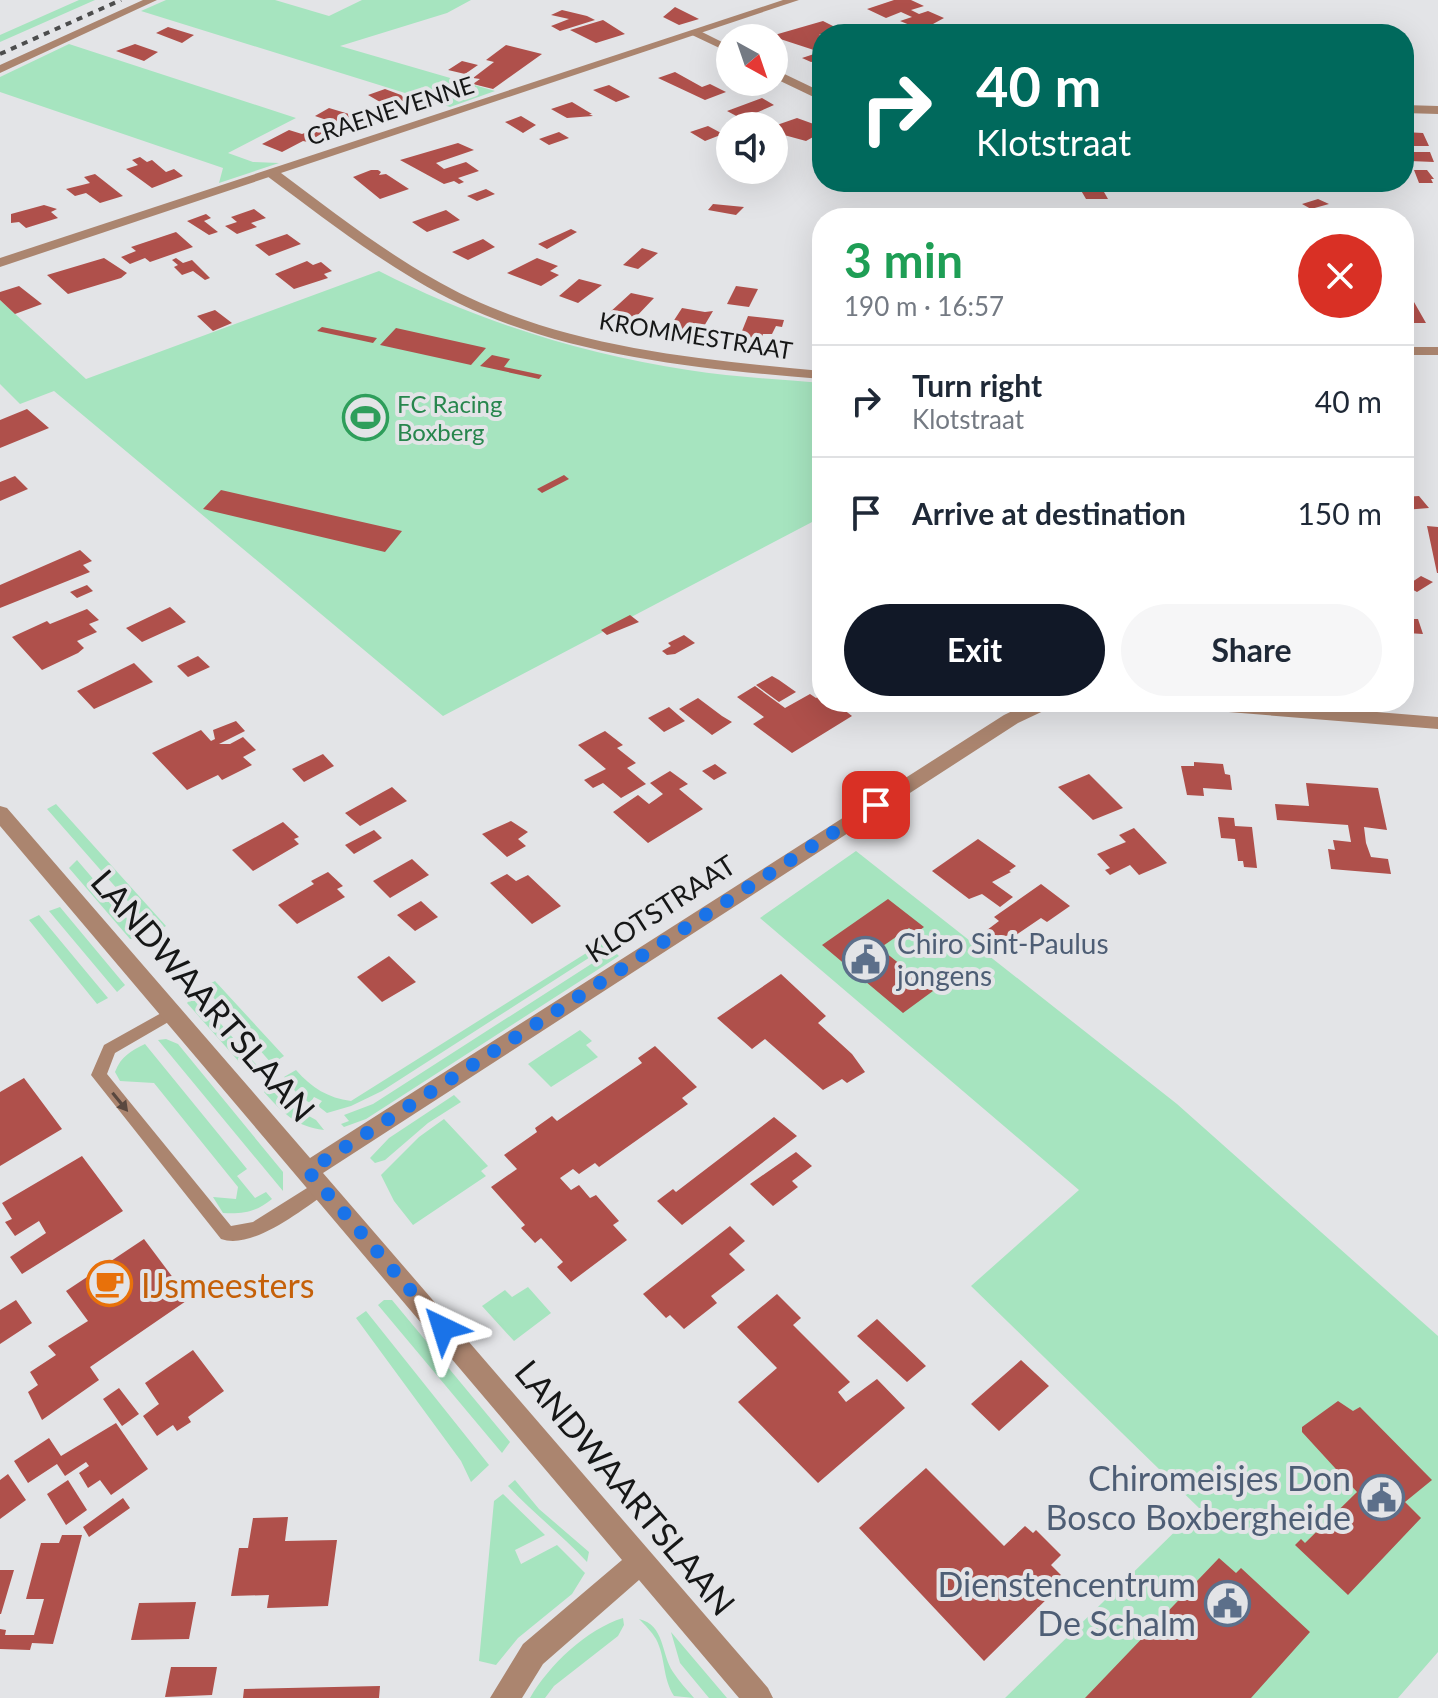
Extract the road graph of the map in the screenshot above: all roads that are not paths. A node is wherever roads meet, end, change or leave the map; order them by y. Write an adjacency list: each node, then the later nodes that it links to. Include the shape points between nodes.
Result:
1 (152, 0): 5 (street)
2 (794, 0): 3 (street, CRAENEVENNE)
3 (696, 33): 4 (street); 10 (street, CRAENEVENNE)
4 (716, 43)
5 (0, 69)
6 (788, 80): 7 (street)
7 (812, 92)
8 (1414, 109): 9 (street)
9 (1438, 110)
10 (272, 173): 11 (street, CRAENEVENNE); 14 (street, KROMMESTRAAT, via 423,279 473,304 633,352)
11 (0, 263)
12 (1414, 351): 13 (street)
13 (1438, 351)
14 (812, 374)
15 (1026, 712): 20 (street, KLOTSTRAAT)
16 (1302, 712): 17 (street)
17 (1438, 723)
18 (0, 813): 19 (street, LANDWAARTSLAAN)
19 (172, 1013): 20 (street, LANDWAARTSLAAN); 20 (lane, one-way to 20, via 109,1049 99,1075 227,1234 257,1229)
20 (314, 1179): 21 (street, LANDWAARTSLAAN)
21 (641, 1561): 22 (street, via 533,1654); 23 (street, LANDWAARTSLAAN)
22 (505, 1698)
23 (758, 1698)

